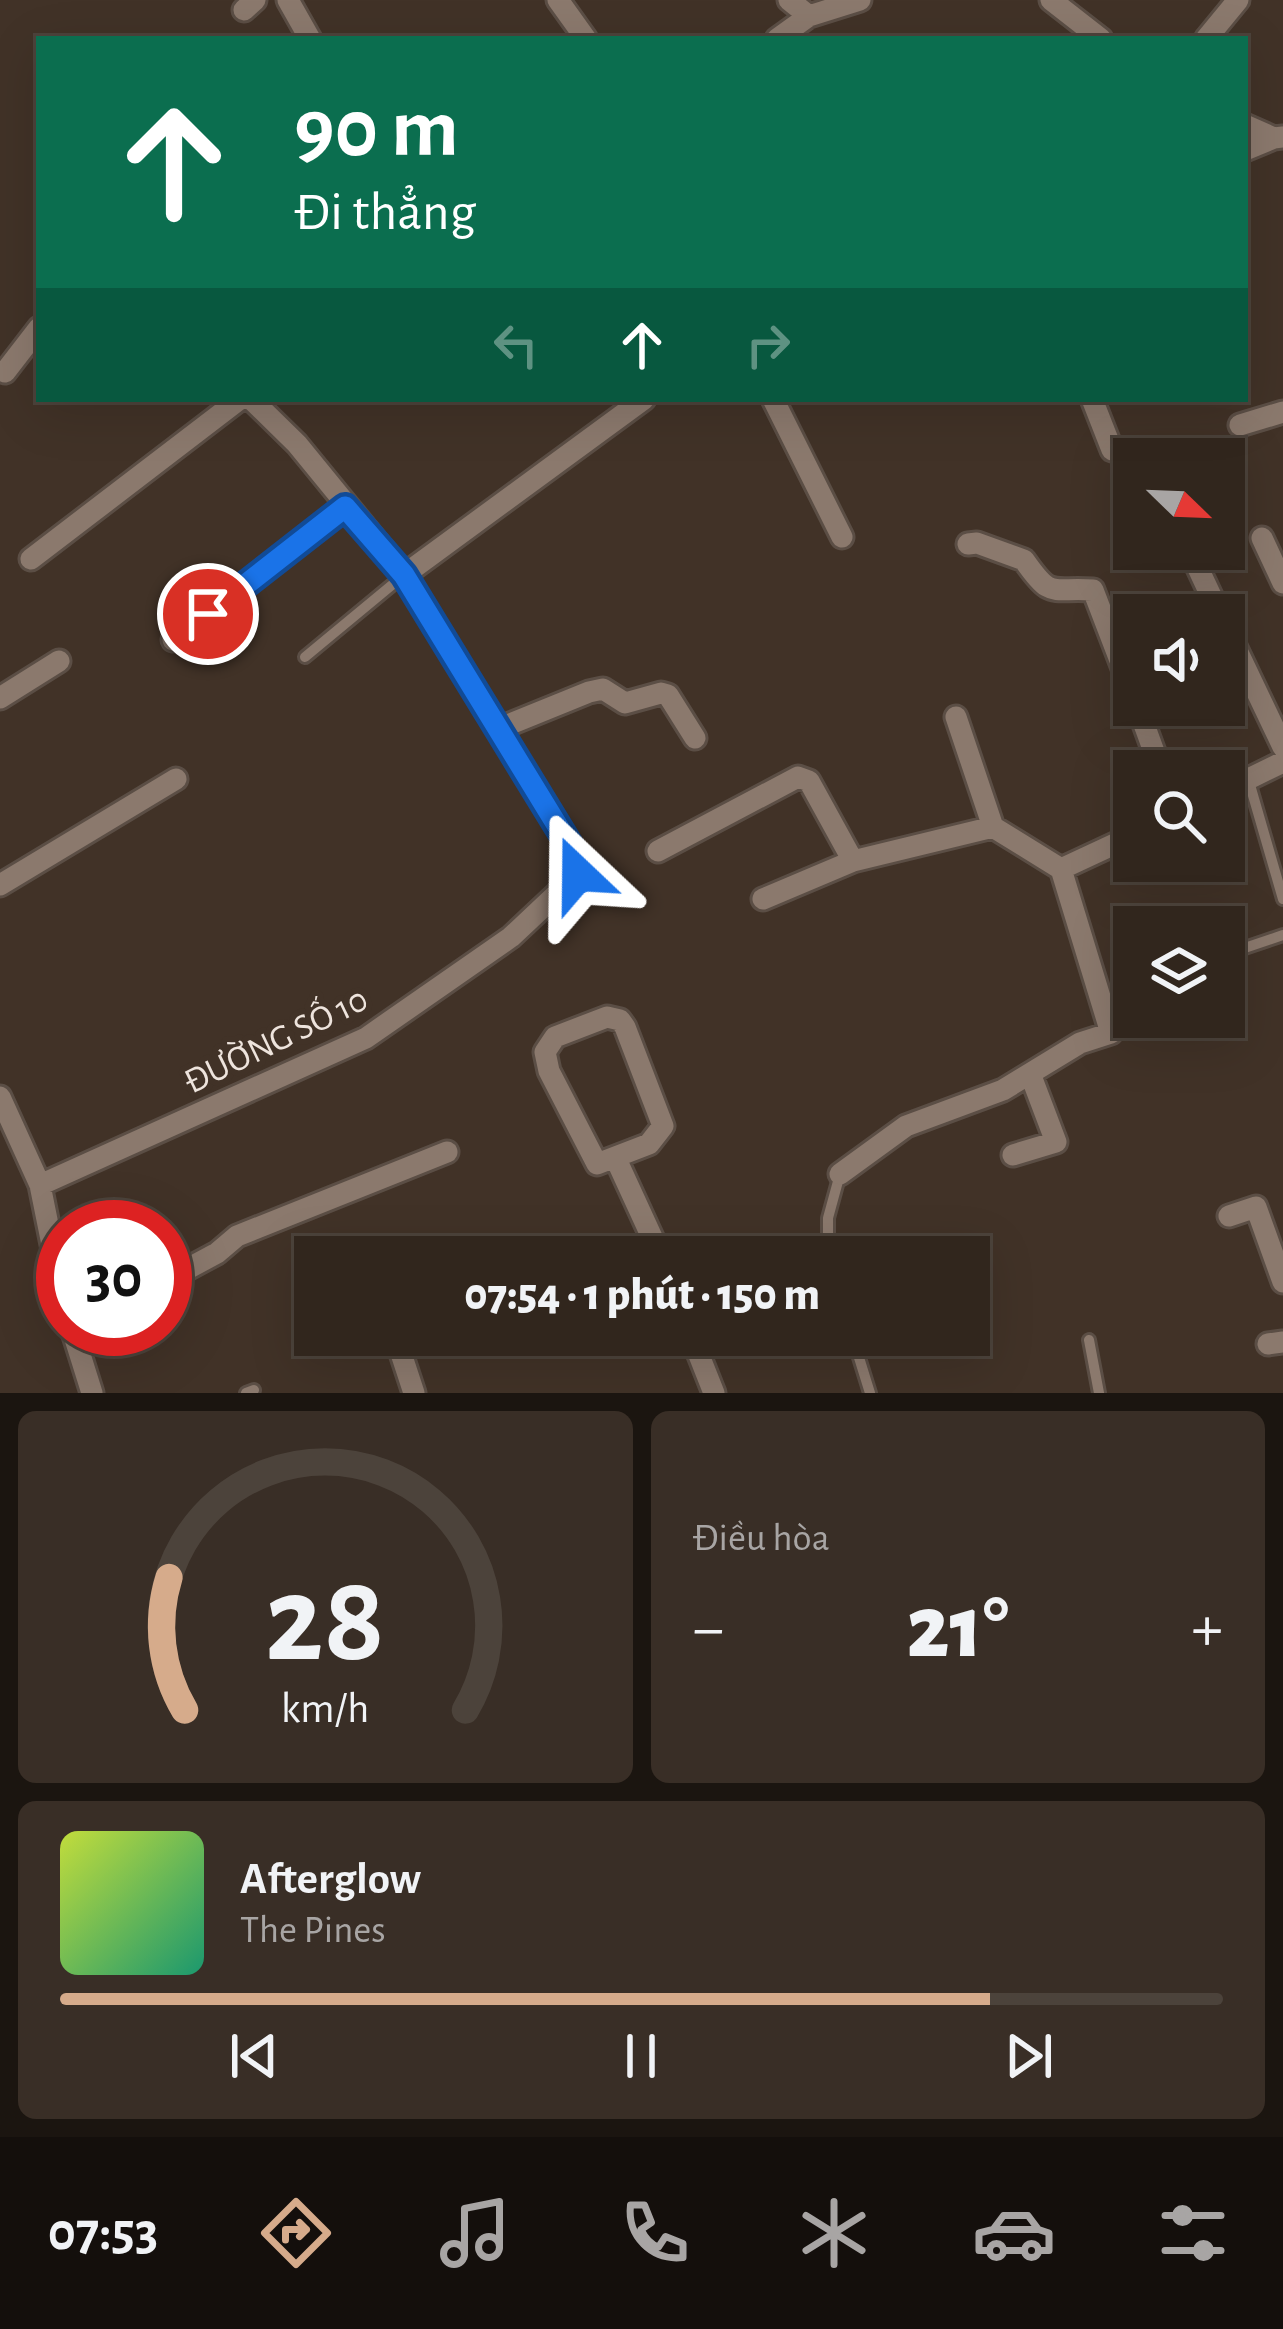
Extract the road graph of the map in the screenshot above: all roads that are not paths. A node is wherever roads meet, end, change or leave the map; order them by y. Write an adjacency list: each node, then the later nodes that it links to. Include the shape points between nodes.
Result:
1 (288, 0): 8 (street)
2 (558, 0): 9 (street)
3 (790, 0): 7 (street)
4 (860, 0): 7 (street)
5 (1051, 0): 11 (street)
6 (1238, 0): 12 (street)
7 (809, 16): 10 (street)
8 (308, 36)
9 (584, 36)
10 (781, 36)
11 (1097, 36)
12 (1208, 36)
13 (1248, 126): 14 (street)
14 (1279, 138): 15 (street)
15 (1248, 149)
16 (36, 332): 17 (street)
17 (5, 372)
18 (236, 402): 30 (street)
19 (254, 402): 26 (street, ĐƯỜNG SỐ 10)
20 (640, 402): 31 (street)
21 (774, 402): 27 (street)
22 (1093, 402): 25 (street)
23 (1283, 412): 24 (street)
24 (1240, 425)
25 (1112, 450)
26 (345, 507): 31 (street, ĐƯỜNG SỐ 10); 33 (street)
27 (842, 537)
28 (1262, 538): 32 (street)
29 (968, 544): 34 (street, via 1024,560 1050,591 1093,590)
30 (31, 560)
31 (404, 575): 35 (lane); 40 (street, ĐƯỜNG SỐ 10)
32 (1283, 583)
33 (173, 640)
34 (1113, 642)
35 (305, 657)
36 (59, 661): 38 (street)
37 (1245, 667): 42 (street)
38 (0, 698)
39 (956, 717): 47 (street)
40 (498, 730): 41 (street, via 603,689 625,703 668,695); 63 (street, ĐƯỜNG SỐ 10, via 576,856 578,874 511,937 367,1038)
41 (695, 738)
42 (1283, 747)
43 (1283, 762): 44 (street)
44 (1248, 778): 46 (street); 54 (lane)
45 (176, 779): 52 (street)
46 (1245, 780)
47 (993, 827): 50 (street); 51 (street)
48 (1113, 845): 51 (street)
49 (658, 851): 50 (street, via 798,776 809,781)
50 (853, 861): 53 (street)
51 (1061, 869): 57 (street, via 1111,1033)
52 (0, 885)
53 (763, 899)
54 (1283, 899)
55 (1283, 935): 56 (lane)
56 (1245, 948)
57 (1031, 1076): 60 (street, via 1055,1142); 62 (street, via 906,1126)
58 (0, 1097): 63 (street)
59 (447, 1152): 68 (street, via 237,1236)
60 (1013, 1154)
61 (616, 1159): 61 (street, via 592,1161 545,1058 555,1037 607,1018 625,1027 663,1126 649,1144); 66 (street)
62 (840, 1174): 67 (lane)
63 (40, 1185): 64 (street)
64 (43, 1200)
65 (1229, 1216): 69 (street, via 1256,1207)
66 (651, 1236)
67 (828, 1236)
68 (192, 1267)
69 (1283, 1282)
70 (1089, 1340): 79 (lane)
71 (81, 1356): 76 (street)
72 (402, 1356): 77 (street)
73 (698, 1356): 75 (street)
74 (859, 1356): 78 (lane)
75 (710, 1391)
76 (92, 1393)
77 (414, 1393)
78 (870, 1393)
79 (1100, 1393)

